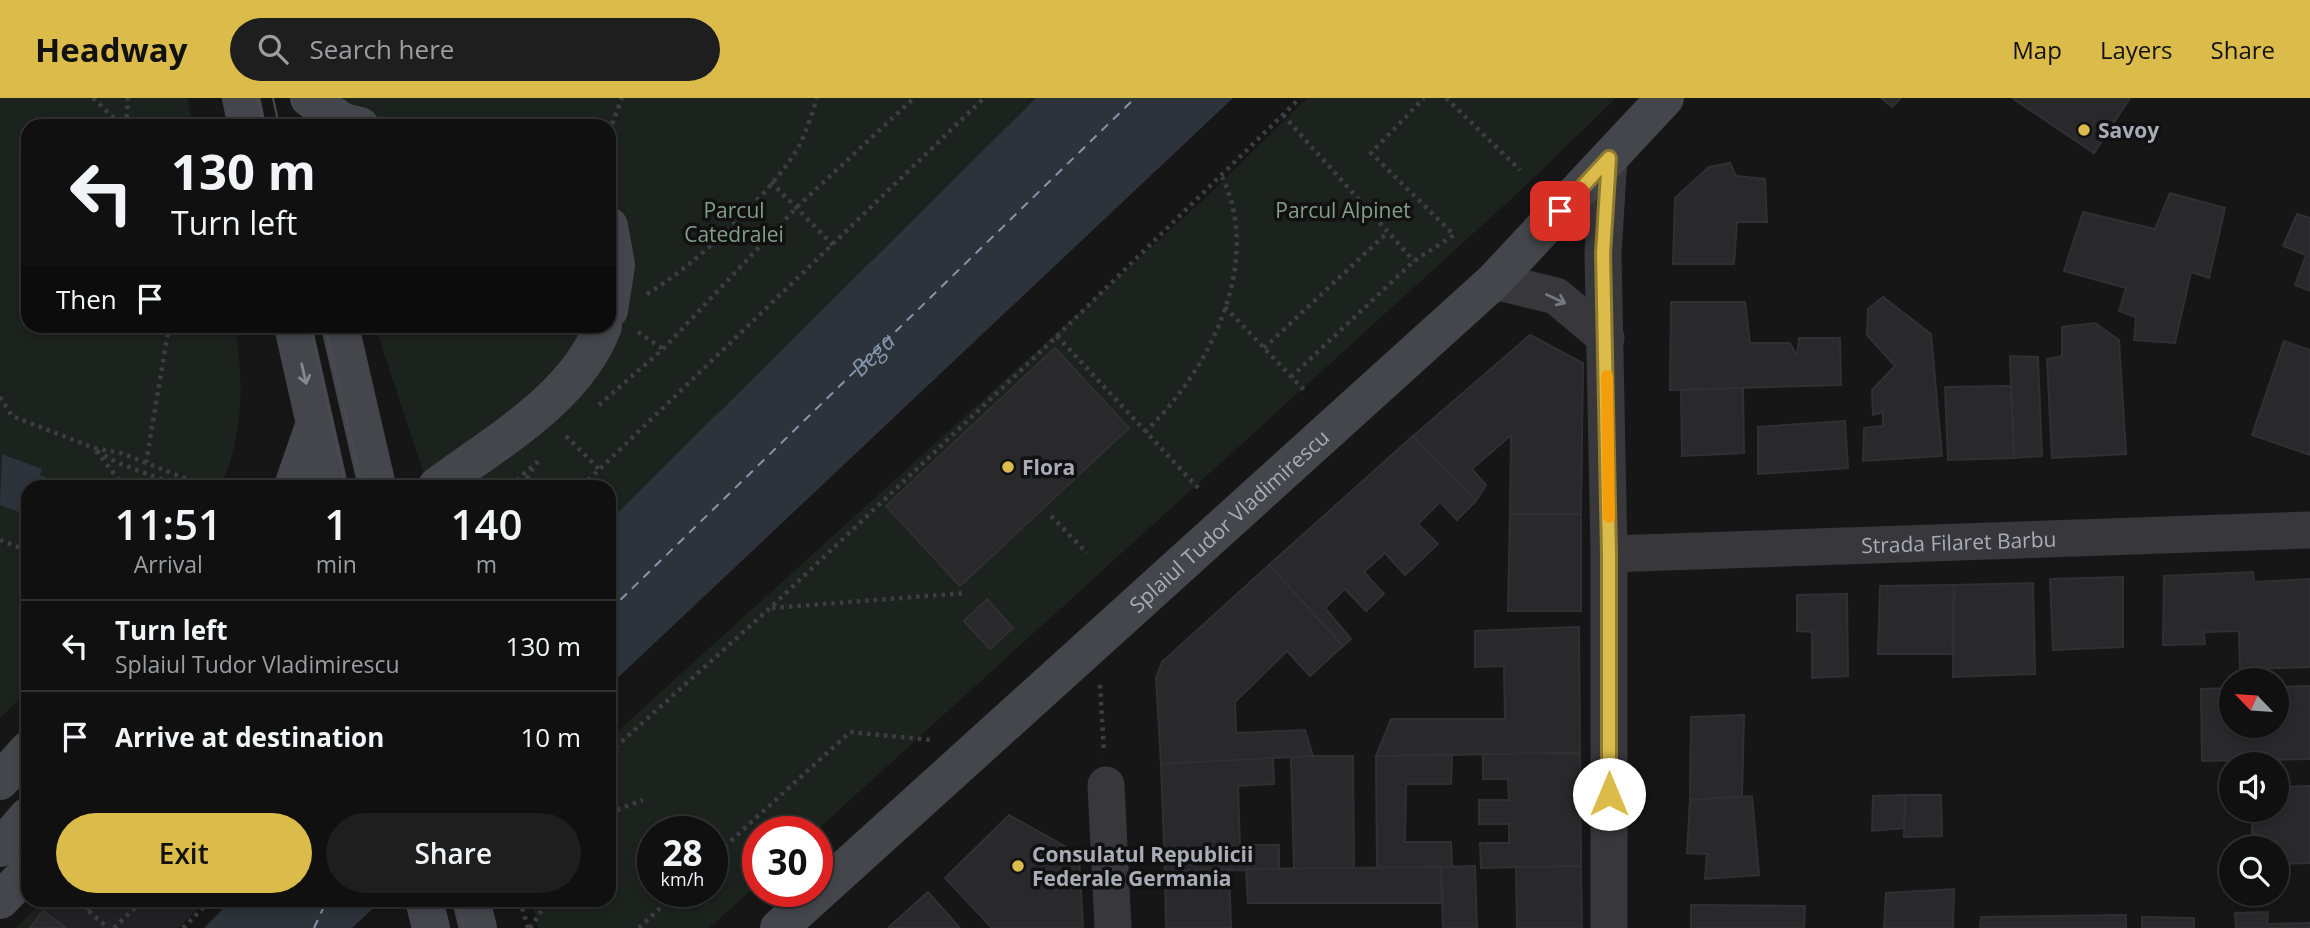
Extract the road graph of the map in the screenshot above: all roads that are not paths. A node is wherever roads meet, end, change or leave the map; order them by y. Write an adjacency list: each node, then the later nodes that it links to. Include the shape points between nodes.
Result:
1 (241, 98): 5 (main road)
2 (291, 98): 6 (main road)
3 (309, 98): 7 (main road)
4 (1665, 98): 8 (main road, Splaiul Tudor Vladimirescu)
5 (246, 119)
6 (296, 119)
7 (339, 119)
8 (1609, 158): 10 (main road, Splaiul Tudor Vladimirescu); 16 (street, via 1603,253)
9 (616, 265): 11 (main road)
10 (1494, 281): 16 (street, one-way to 16, via 1556,296); 36 (main road, Splaiul Tudor Vladimirescu)
11 (616, 322)
12 (295, 333): 18 (main road, one-way to 18)
13 (342, 333): 17 (main road)
14 (358, 333): 17 (main road)
15 (608, 333): 22 (main road, via 549,402)
16 (1606, 338): 24 (street)
17 (352, 380): 19 (main road)
18 (315, 423): 20 (main road); 21 (main road)
19 (374, 476)
20 (295, 480)
21 (328, 480)
22 (445, 480)
23 (2310, 530): 24 (street, Strada Filaret Barbu)
24 (1609, 554): 38 (street)
25 (21, 758): 26 (main road)
26 (0, 781)
27 (1106, 785): 37 (street)
28 (21, 824): 29 (main road)
29 (0, 848)
30 (21, 879): 31 (main road)
31 (0, 901)
32 (426, 907): 34 (main road, bridge)
33 (473, 907): 35 (main road)
34 (431, 928)
35 (478, 928)
36 (779, 928)
37 (1113, 928)
38 (1609, 928)

